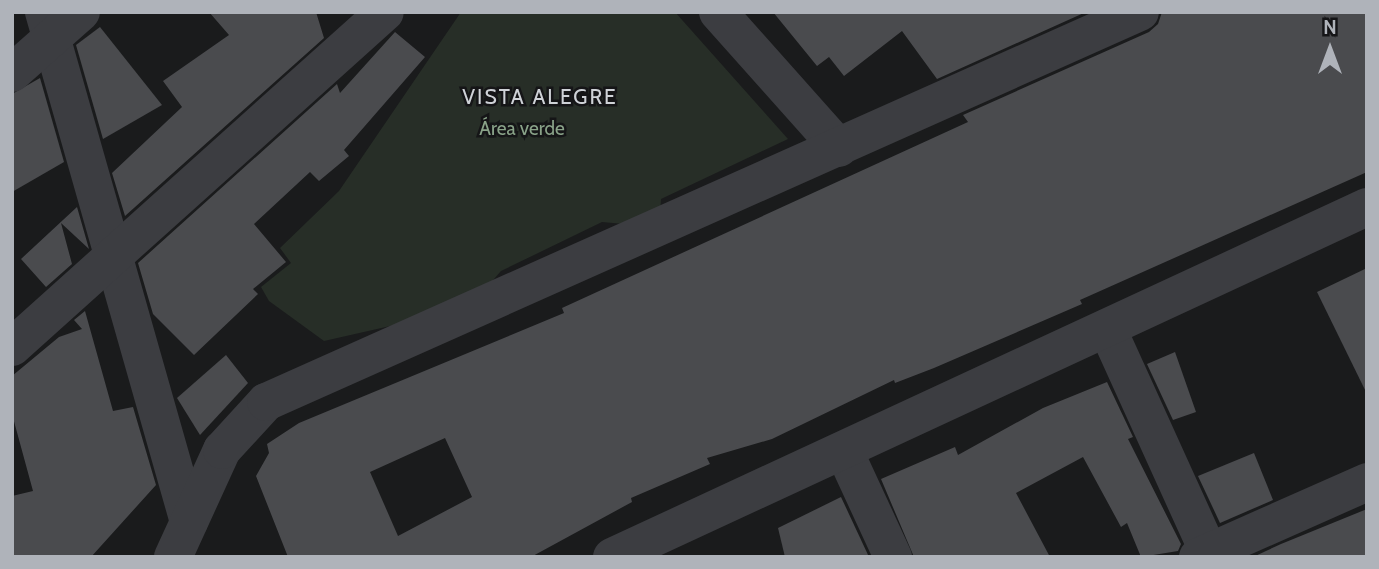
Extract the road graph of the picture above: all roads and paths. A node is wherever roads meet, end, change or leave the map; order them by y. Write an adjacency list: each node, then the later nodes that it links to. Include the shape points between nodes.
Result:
1 (80, 12): 5 (street)
2 (385, 12): 9 (street)
3 (718, 12): 7 (street)
4 (1140, 12): 7 (street)
5 (48, 25): 6 (street); 9 (street)
6 (12, 73)
7 (839, 148): 14 (street, via 266,402 222,450)
8 (1367, 207): 10 (street)
9 (114, 255): 11 (street); 14 (street)
10 (1107, 328): 12 (street); 15 (street)
11 (12, 347)
12 (844, 451): 17 (street); 18 (street)
13 (1367, 482): 15 (street)
14 (189, 522): 16 (street)
15 (1206, 555)
16 (173, 557)
17 (612, 557)
18 (893, 557)

